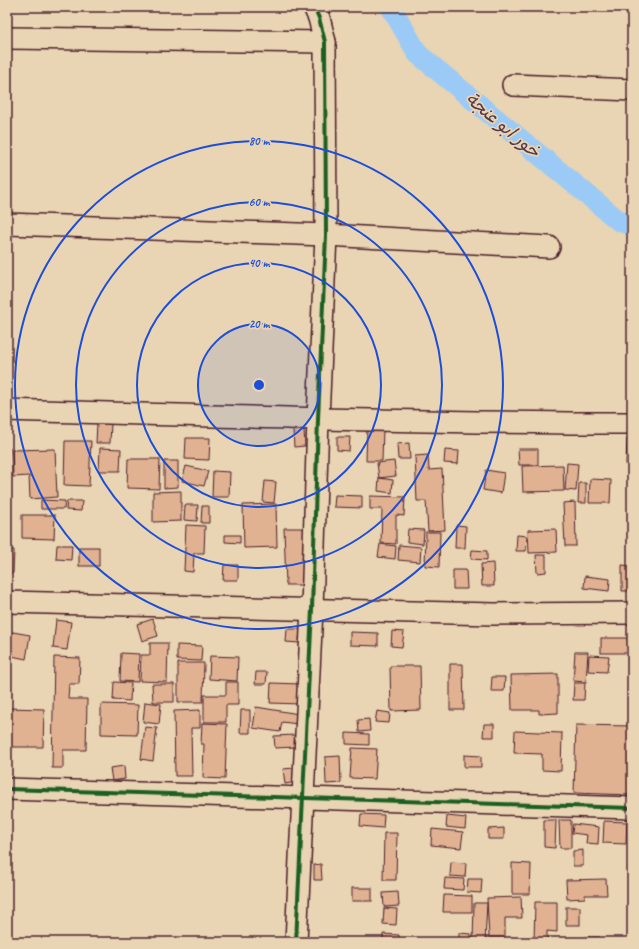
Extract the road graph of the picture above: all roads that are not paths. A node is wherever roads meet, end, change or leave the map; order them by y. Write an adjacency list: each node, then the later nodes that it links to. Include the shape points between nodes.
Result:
1 (314, 7): 3 (street)
2 (7, 38): 3 (street)
3 (325, 42): 7 (street)
4 (513, 85): 5 (street)
5 (632, 90)
6 (7, 224): 7 (street)
7 (326, 236): 8 (street); 10 (street)
8 (549, 247)
9 (7, 410): 10 (street)
10 (318, 419): 11 (street); 13 (street)
11 (632, 423)
12 (7, 602): 13 (street)
13 (312, 609): 14 (street, via 494,614); 16 (street)
14 (632, 613)
15 (7, 789): 16 (street)
16 (303, 797): 17 (street); 18 (street)
17 (632, 808)
18 (296, 942)

